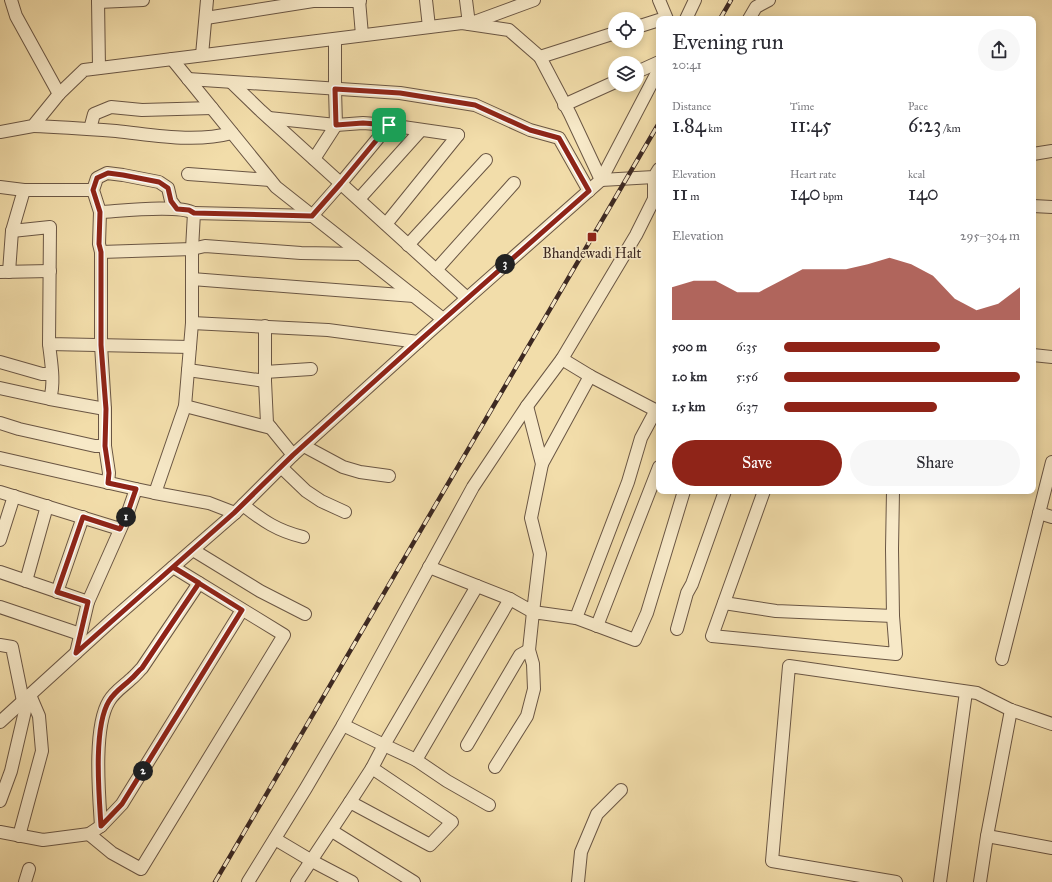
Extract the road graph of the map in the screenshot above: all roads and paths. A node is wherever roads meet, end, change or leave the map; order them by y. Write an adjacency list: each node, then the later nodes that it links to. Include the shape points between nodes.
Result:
1 (11, 0): 36 (street, via 16,16)
2 (143, 0): 12 (street)
3 (208, 0): 17 (street)
4 (360, 0): 17 (street, via 313,1); 22 (street)
5 (426, 0): 21 (street)
6 (466, 0): 19 (street)
7 (534, 0): 19 (street)
8 (658, 0): 13 (street)
9 (687, 0): 14 (street)
10 (695, 0): 15 (street)
11 (769, 0): 16 (street, via 756,8)
12 (98, 1): 29 (street)
13 (662, 16)
14 (687, 16)
15 (687, 16)
16 (751, 16)
17 (206, 18): 25 (street)
18 (656, 21): 20 (street)
19 (469, 24): 21 (street); 26 (street, via 509,30)
20 (644, 24)
21 (429, 27): 22 (street)
22 (362, 35): 24 (street)
23 (608, 35): 26 (street)
24 (335, 39): 25 (street); 35 (street)
25 (202, 55): 27 (street)
26 (540, 57): 37 (street)
27 (172, 59): 29 (street); 32 (street)
28 (656, 63): 30 (street)
29 (99, 68): 36 (street, via 84,70)
30 (644, 69)
31 (656, 75): 54 (street)
32 (188, 79): 33 (street); 38 (street)
33 (231, 82): 35 (street); 39 (street)
34 (608, 85): 37 (street)
35 (335, 89): 40 (street); 60 (street, via 400,93 475,105 530,130 559,138)
36 (59, 94): 42 (street)
37 (564, 105): 54 (street)
38 (212, 108): 43 (street, via 142,110 111,107 94,114); 46 (street)
39 (269, 118): 40 (street); 49 (street)
40 (336, 125): 41 (street); 49 (street)
41 (389, 125): 44 (street); 55 (street)
42 (33, 126): 43 (street); 45 (street)
43 (90, 129): 46 (street, via 174,138 215,138)
44 (421, 130): 61 (street); 69 (street, via 458,135)
45 (0, 132)
46 (232, 134): 53 (street)
47 (1052, 151): 48 (street)
48 (1036, 154)
49 (314, 158): 55 (street)
50 (486, 160): 71 (street)
51 (656, 173): 54 (street)
52 (188, 174): 53 (street)
53 (270, 180): 68 (street)
54 (601, 180): 60 (street)
55 (341, 183): 61 (street); 68 (street)
56 (514, 183): 75 (street)
57 (0, 187): 58 (street)
58 (24, 190): 59 (street); 70 (street)
59 (93, 190): 65 (street, via 97,178 108,173 159,182 168,188 171,201); 66 (street)
60 (589, 191): 80 (street)
61 (359, 199): 69 (street)
62 (656, 203): 90 (street)
63 (1036, 206): 64 (street)
64 (1052, 207)
65 (177, 209): 66 (street); 67 (street)
66 (100, 212): 73 (street)
67 (194, 213): 68 (street); 72 (street)
68 (312, 216): 74 (street)
69 (386, 224): 71 (street)
70 (12, 231): 76 (street, via 50,227); 77 (street)
71 (408, 245): 75 (street)
72 (192, 249): 73 (street); 74 (street, via 205,246 301,253); 78 (street)
73 (101, 252): 86 (street)
74 (360, 254): 79 (street)
75 (436, 270): 80 (street)
76 (50, 271): 77 (street); 85 (street)
77 (5, 272)
78 (192, 279): 79 (street); 82 (street)
79 (414, 296): 81 (street)
80 (467, 298): 81 (street)
81 (443, 319): 84 (street)
82 (192, 323): 83 (street); 87 (street)
83 (265, 326): 84 (street, via 328,330); 95 (street)
84 (418, 342): 107 (street)
85 (49, 344): 86 (street); 94 (street)
86 (101, 345): 87 (street); 101 (street)
87 (190, 347): 93 (street)
88 (1036, 355): 89 (street)
89 (1052, 357)
90 (562, 359): 96 (street); 100 (street)
91 (0, 362): 94 (street, via 42,374)
92 (311, 369): 95 (street)
93 (188, 370): 95 (street); 99 (street)
94 (52, 374): 98 (street)
95 (265, 376): 105 (street, via 267,423)
96 (590, 376): 102 (street); 111 (street)
97 (0, 388): 98 (street)
98 (50, 399): 101 (street)
99 (185, 406): 105 (street); 118 (street)
100 (527, 406): 111 (street); 135 (street, via 473,487)
101 (106, 409): 106 (street)
102 (656, 410)
103 (656, 413): 149 (street, via 642,438 628,482)
104 (0, 423): 106 (street, via 95,446)
105 (271, 428): 108 (street)
106 (105, 446): 115 (street)
107 (304, 446): 108 (street); 114 (street, via 343,467)
108 (293, 455): 112 (street)
109 (0, 458): 115 (street)
110 (1052, 462): 127 (street)
111 (542, 464): 146 (street, via 531,518 540,554)
112 (281, 467): 125 (street); 126 (street, via 306,491)
113 (656, 475): 150 (street)
114 (389, 476)
115 (108, 483): 116 (street)
116 (136, 489): 118 (street); 130 (street)
117 (0, 492): 123 (street)
118 (155, 493): 125 (street)
119 (683, 494): 150 (street, via 647,613 635,640)
120 (724, 494): 151 (street, via 687,593)
121 (763, 494): 143 (street)
122 (894, 494): 148 (street)
123 (14, 496): 124 (street); 132 (street)
124 (47, 506): 128 (street); 137 (street)
125 (239, 509): 131 (street, via 278,530); 133 (street)
126 (345, 512)
127 (1039, 514): 129 (street); 156 (street)
128 (83, 517): 130 (street); 140 (street)
129 (1052, 517)
130 (120, 529): 142 (street)
131 (303, 537)
132 (0, 540)
133 (193, 550): 134 (street); 147 (street, via 260,591)
134 (173, 567): 138 (street); 155 (street)
135 (429, 567): 139 (street); 162 (street)
136 (0, 572): 137 (street)
137 (26, 580): 140 (street)
138 (199, 583): 145 (street); 172 (street, via 142,668 109,701 102,719 99,742)
139 (477, 586): 141 (street); 163 (street)
140 (57, 592): 142 (street)
141 (510, 599): 146 (street); 165 (street)
142 (88, 602): 152 (street)
143 (724, 603): 148 (street, via 776,611); 148 (street, via 712,636 896,654)
144 (0, 607): 152 (street)
145 (242, 610): 172 (street, via 122,804); 175 (street, via 284,635 141,869 112,853)
146 (533, 612): 149 (street); 154 (street)
147 (304, 614)
148 (894, 616)
149 (576, 618): 150 (street)
150 (597, 626)
151 (677, 629)
152 (80, 634): 155 (street)
153 (0, 645): 158 (street, via 12,647)
154 (529, 650): 164 (street, via 520,655); 166 (street, via 533,664 534,689 527,716)
155 (76, 653): 158 (street)
156 (1002, 659)
157 (966, 692): 159 (street, via 977,693); 188 (street, via 789,666 772,861); 189 (street)
158 (26, 698): 160 (street); 169 (street, via 11,771); 176 (street, via 39,716 42,751)
159 (1011, 710): 161 (street); 177 (street)
160 (0, 722)
161 (1052, 724)
162 (343, 725): 163 (street); 178 (street)
163 (384, 745): 165 (street); 167 (street)
164 (467, 745)
165 (416, 760): 171 (street)
166 (495, 767)
167 (372, 768): 170 (street); 170 (street, via 452,822 430,845)
168 (621, 790): 187 (street, via 597,814 581,852)
169 (0, 801)
170 (350, 802): 173 (street)
171 (489, 805)
172 (101, 826): 175 (street)
173 (332, 830): 180 (street); 186 (street)
174 (0, 832): 176 (street)
175 (89, 834): 176 (street, via 43,840)
176 (19, 836)
177 (987, 836): 179 (street); 190 (street)
178 (275, 839): 180 (street); 183 (street)
179 (1052, 848)
180 (312, 861): 184 (street); 185 (street)
181 (29, 869): 182 (street)
182 (25, 882)
183 (248, 882)
184 (297, 882)
185 (352, 882)
186 (414, 882)
187 (578, 882)
188 (896, 882)
189 (940, 882)
190 (980, 882)

